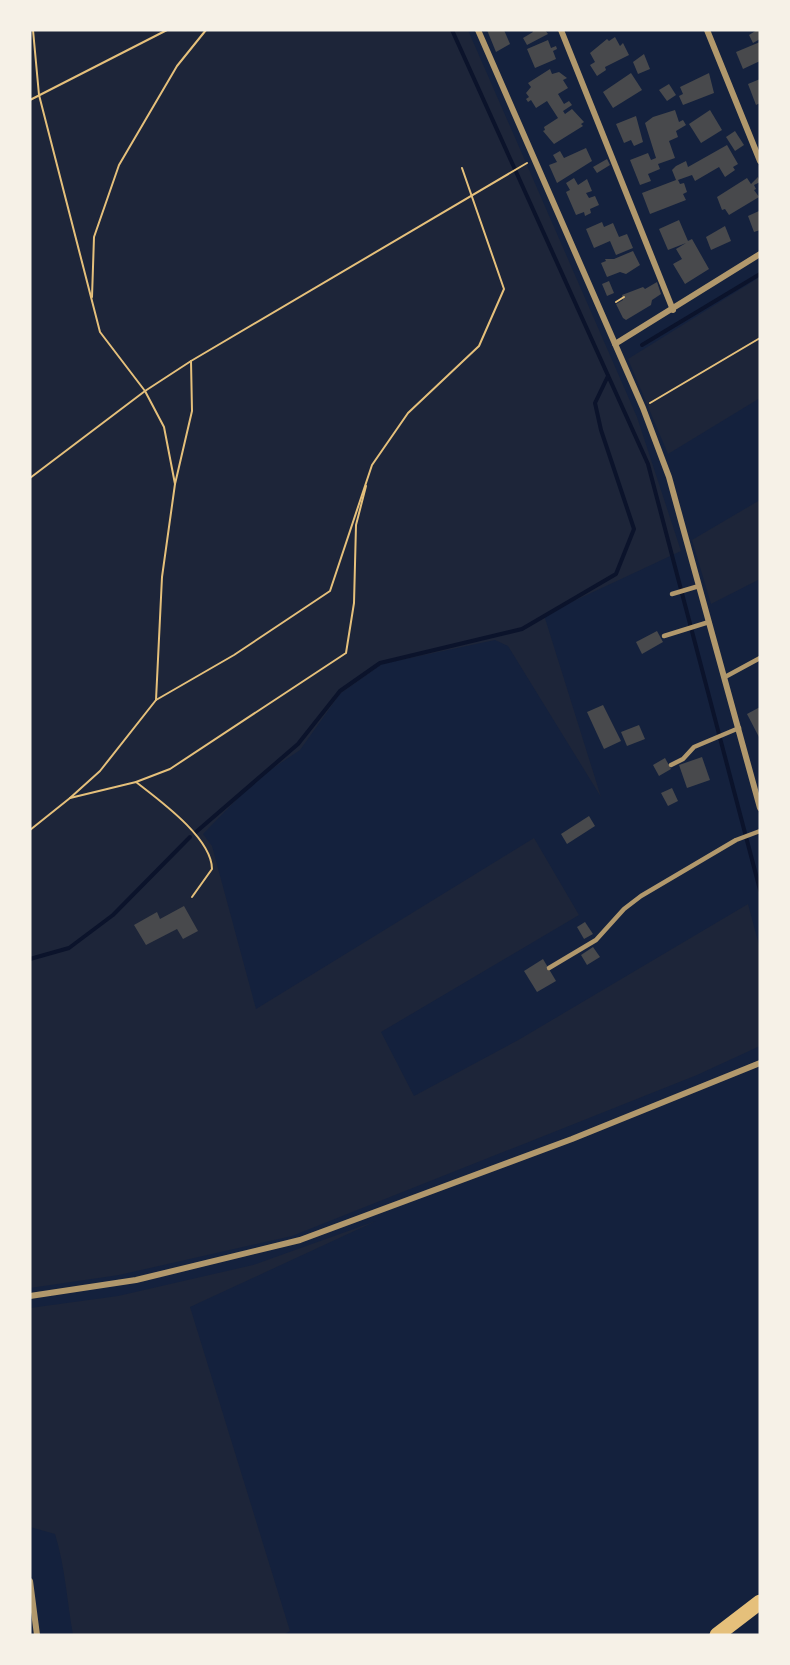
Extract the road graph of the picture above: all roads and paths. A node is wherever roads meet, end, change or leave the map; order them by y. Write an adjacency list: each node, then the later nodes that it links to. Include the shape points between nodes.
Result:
1 (33, 30): 7 (path)
2 (167, 30): 7 (path)
3 (206, 30): 15 (path, via 177,66 119,165 94,237)
4 (478, 30): 19 (street)
5 (561, 30): 17 (street)
6 (707, 30): 9 (street)
7 (39, 95): 8 (path); 15 (path)
8 (30, 100)
9 (760, 161)
10 (521, 166): 12 (path)
11 (462, 168): 12 (path)
12 (473, 194): 20 (path); 23 (path, via 504,289 479,346 408,413)
13 (760, 254): 17 (street)
14 (624, 297): 16 (path)
15 (92, 300): 21 (path, via 100,332)
16 (616, 302)
17 (672, 310): 19 (street)
18 (760, 338): 22 (path)
19 (615, 344): 22 (street)
20 (191, 361): 21 (path); 25 (path, via 192,411)
21 (145, 392): 24 (path); 25 (path, via 164,427)
22 (643, 408): 26 (street, via 669,477)
23 (372, 465): 32 (path, via 330,591 234,655); 35 (path, via 356,525 354,603 346,654 170,769)
24 (30, 478)
25 (175, 484): 32 (path, via 162,577)
26 (699, 586): 27 (lane); 28 (street)
27 (672, 594)
28 (710, 622): 29 (lane); 31 (street)
29 (664, 636)
30 (760, 658): 31 (lane)
31 (725, 677): 33 (street)
32 (156, 700): 36 (path, via 100,771)
33 (739, 728): 34 (lane, via 694,747); 37 (street)
34 (671, 765)
35 (136, 782): 36 (path); 40 (path, via 174,813 210,856 212,869)
36 (70, 798): 38 (path)
37 (760, 808)
38 (30, 830)
39 (757, 832): 41 (lane, via 736,840 641,896 596,940)
40 (192, 897)
41 (549, 968)
42 (760, 1063): 43 (street, via 572,1139 300,1240 136,1280)
43 (30, 1296)
44 (30, 1581): 46 (street)
45 (760, 1602): 47 (highway)
46 (38, 1635)
47 (717, 1635)

